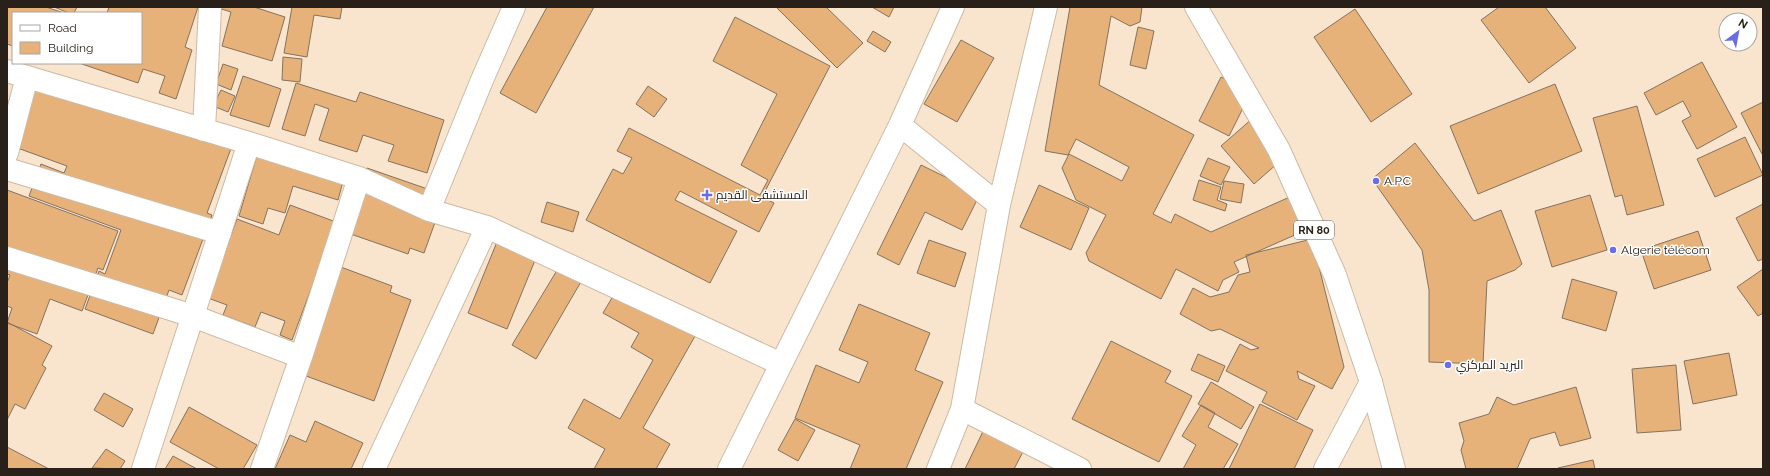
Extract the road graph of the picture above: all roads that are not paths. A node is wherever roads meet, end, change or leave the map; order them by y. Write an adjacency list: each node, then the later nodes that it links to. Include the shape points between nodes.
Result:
1 (210, 7): 8 (street)
2 (514, 7): 14 (street)
3 (953, 7): 7 (street)
4 (1046, 7): 13 (street)
5 (1196, 7): 21 (street, RN 80, via 1278,150 1335,275)
6 (17, 74): 8 (street); 10 (street)
7 (900, 125): 13 (street); 20 (street)
8 (204, 130): 9 (street)
9 (249, 143): 12 (street); 16 (street)
10 (7, 152)
11 (7, 169): 16 (street)
12 (359, 178): 14 (street); 19 (street)
13 (999, 205): 22 (street)
14 (429, 210): 15 (street)
15 (487, 227): 20 (street); 25 (street)
16 (220, 233): 18 (street)
17 (7, 258): 18 (street)
18 (193, 316): 19 (street); 23 (street)
19 (302, 357): 24 (street)
20 (781, 364): 26 (street)
21 (1371, 382): 29 (street); 30 (street, RN 80)
22 (962, 409): 27 (street); 28 (street)
23 (143, 469)
24 (262, 469)
25 (374, 469)
26 (729, 469)
27 (938, 469)
28 (1080, 469)
29 (1324, 469)
30 (1394, 469)

